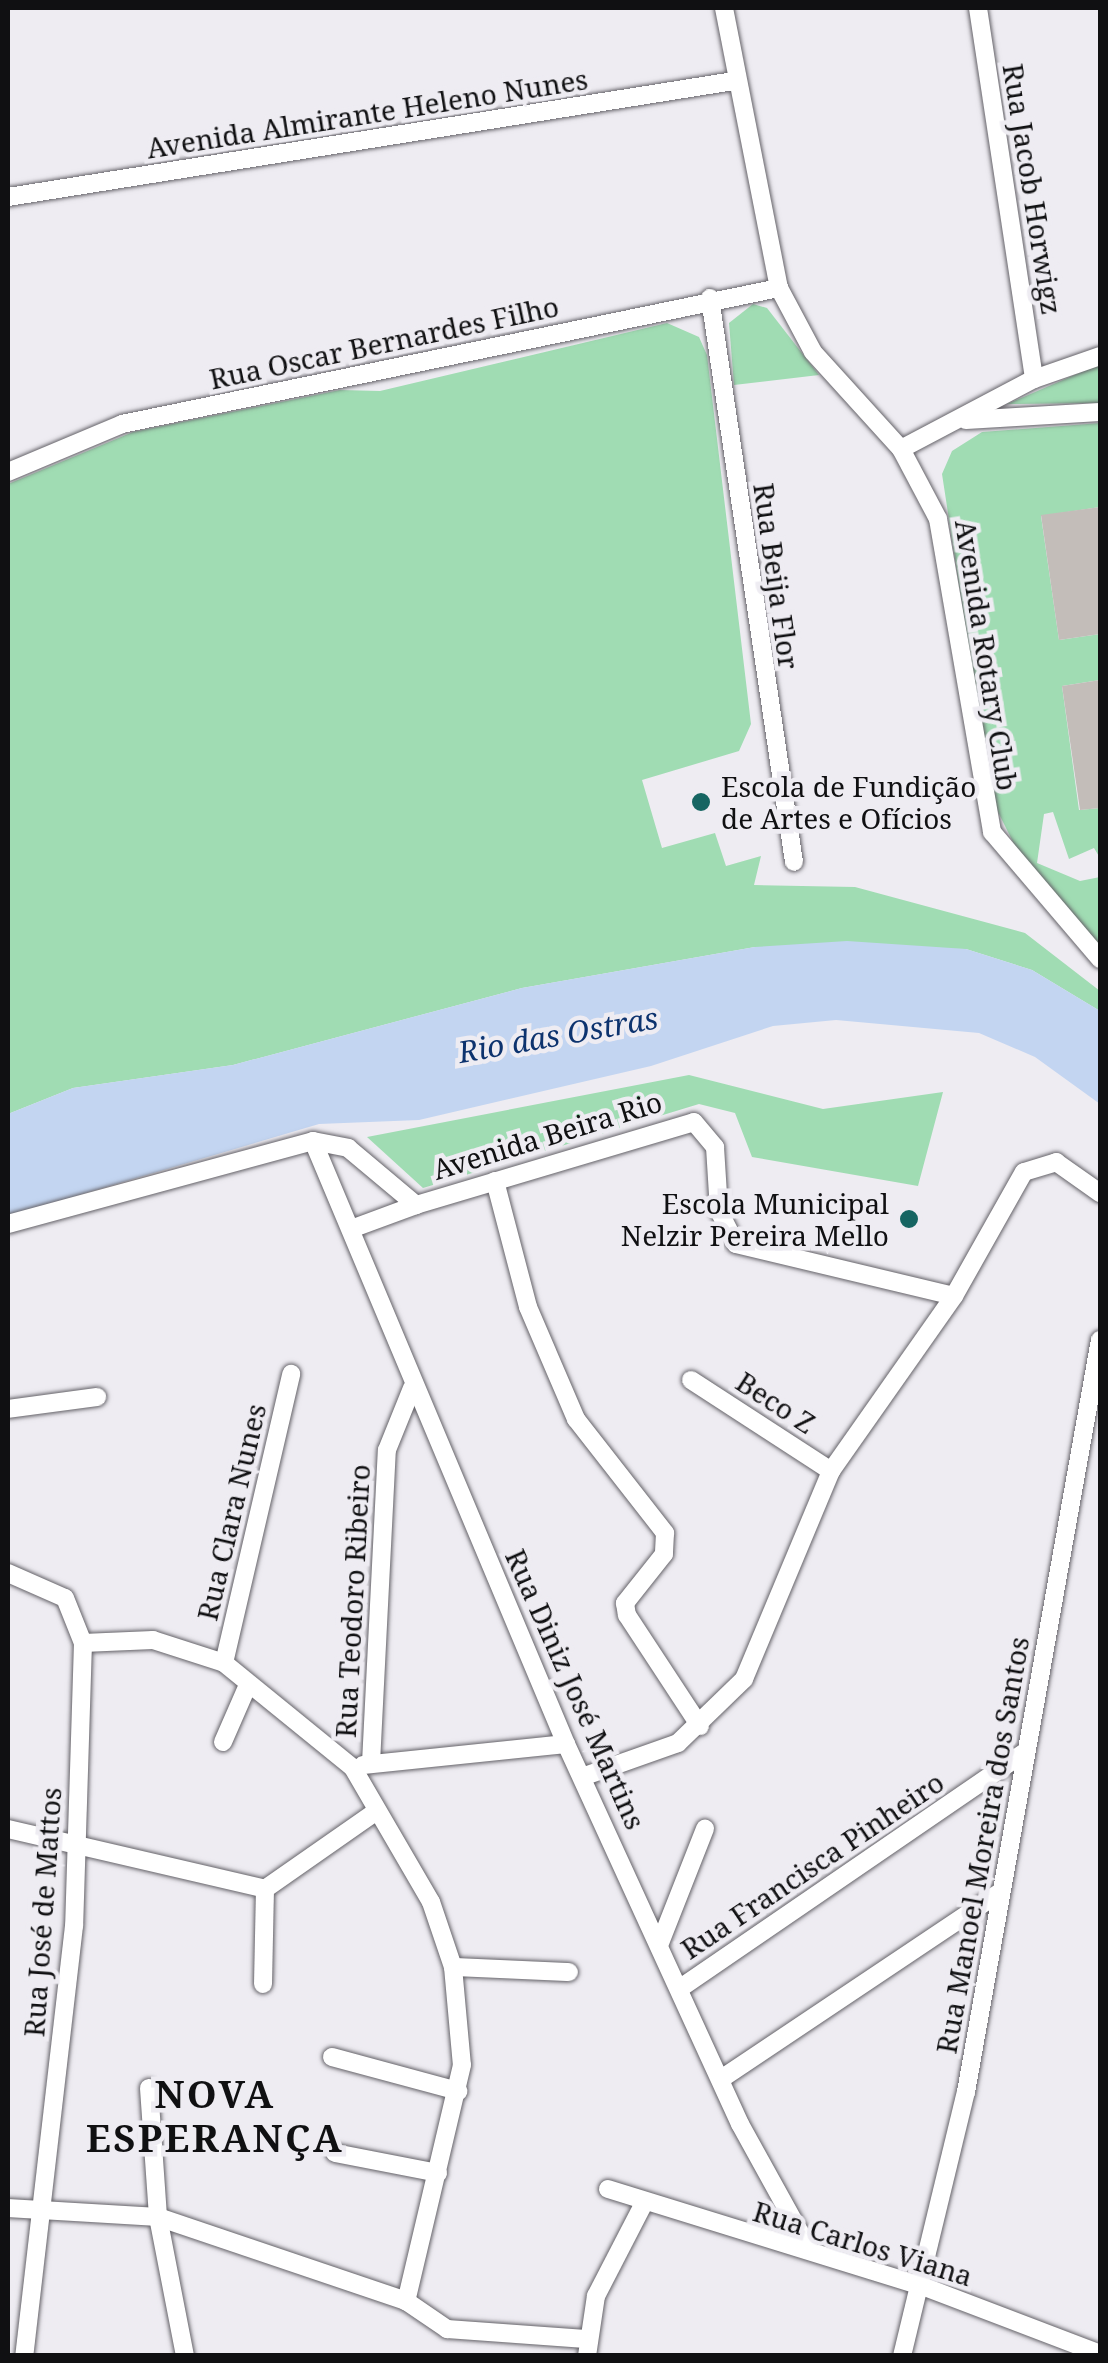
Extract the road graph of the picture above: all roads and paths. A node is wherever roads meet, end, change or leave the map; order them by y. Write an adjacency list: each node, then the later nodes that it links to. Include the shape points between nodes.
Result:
1 (724, 8): 3 (street, Avenida Rotary Club)
2 (978, 8): 8 (street, Rua Jacob Horwigz)
3 (734, 81): 4 (street, Avenida Almirante Heleno Nunes); 5 (street, Avenida Rotary Club)
4 (8, 196)
5 (779, 288): 6 (street, Rua Oscar Bernardes Filho); 11 (street, Avenida Rotary Club, via 813,352)
6 (710, 298): 12 (street, Rua Oscar Bernardes Filho, via 122,424); 13 (street, Rua Beija Flor)
7 (1100, 356): 8 (street)
8 (1034, 379): 10 (street)
9 (1100, 412): 10 (street)
10 (958, 420): 11 (street)
11 (901, 449): 14 (street, Avenida Rotary Club, via 938,519 992,832)
12 (8, 472)
13 (794, 862)
14 (1100, 958)
15 (313, 1142): 18 (street, Avenida Beira Rio, via 348,1148); 19 (street); 20 (street, Rua Diniz José Martins)
16 (494, 1181): 18 (street, Avenida Beira Rio); 21 (street, Avenida Beira Rio, via 694,1122 715,1147 719,1211 736,1244); 33 (street, via 528,1307 576,1420 665,1532 664,1554 625,1603 627,1615)
17 (1100, 1193): 21 (street, via 1056,1162 1024,1172)
18 (416, 1205): 20 (street, Avenida Beira Rio)
19 (8, 1224)
20 (351, 1229): 25 (street, Rua Diniz José Martins)
21 (954, 1296): 28 (street)
22 (1100, 1340): 36 (street, Rua Manoel Moreira dos Santos)
23 (291, 1374): 31 (street, Rua Clara Nunes)
24 (691, 1380): 28 (street, Beco Z)
25 (412, 1388): 35 (street, Rua Diniz José Martins); 37 (street, Rua Teodoro Ribeiro, via 387,1450)
26 (97, 1397): 27 (street)
27 (8, 1408)
28 (832, 1471): 33 (street, via 744,1679)
29 (8, 1573): 30 (street, Rua José de Mattos, via 65,1598)
30 (83, 1642): 31 (street, via 169,1642); 42 (street, Rua José de Mattos)
31 (224, 1664): 32 (street)
32 (247, 1687): 34 (street); 37 (street)
33 (700, 1726): 38 (street, via 651,1756)
34 (223, 1742)
35 (566, 1744): 37 (street); 38 (street, Rua Diniz José Martins)
36 (1025, 1752): 44 (street, Rua Manoel Moreira dos Santos); 49 (street, Rua Francisca Pinheiro)
37 (362, 1765): 39 (street)
38 (582, 1777): 45 (street, Rua Diniz José Martins)
39 (376, 1812): 43 (street); 46 (street, via 439,1919)
40 (8, 1828): 42 (street)
41 (705, 1829): 45 (street)
42 (76, 1840): 43 (street); 59 (street, Rua José de Mattos, via 65,2027)
43 (266, 1889): 48 (street)
44 (1000, 1892): 51 (street); 62 (street, Rua Manoel Moreira dos Santos)
45 (660, 1943): 49 (street, Rua Diniz José Martins)
46 (453, 1967): 47 (street); 53 (street)
47 (568, 1972)
48 (263, 1984)
49 (680, 1989): 51 (street, Rua Diniz José Martins)
50 (332, 2056): 53 (street)
51 (720, 2080): 61 (street, Rua Diniz José Martins)
52 (148, 2088): 60 (street)
53 (458, 2091): 55 (street)
54 (335, 2154): 55 (street)
55 (438, 2174): 63 (street)
56 (608, 2188): 57 (street, Rua Carlos Viana)
57 (643, 2205): 61 (street, Rua Carlos Viana); 64 (street, via 596,2296)
58 (8, 2208): 59 (street)
59 (34, 2212): 60 (street); 66 (street, Rua José de Mattos)
60 (158, 2217): 63 (street); 67 (street)
61 (809, 2249): 62 (street, Rua Carlos Viana)
62 (925, 2286): 65 (street, Rua Carlos Viana); 68 (street, Rua Manoel Moreira dos Santos)
63 (406, 2301): 64 (street, via 448,2329)
64 (586, 2348)
65 (1100, 2353)
66 (24, 2356)
67 (185, 2356)
68 (902, 2356)

